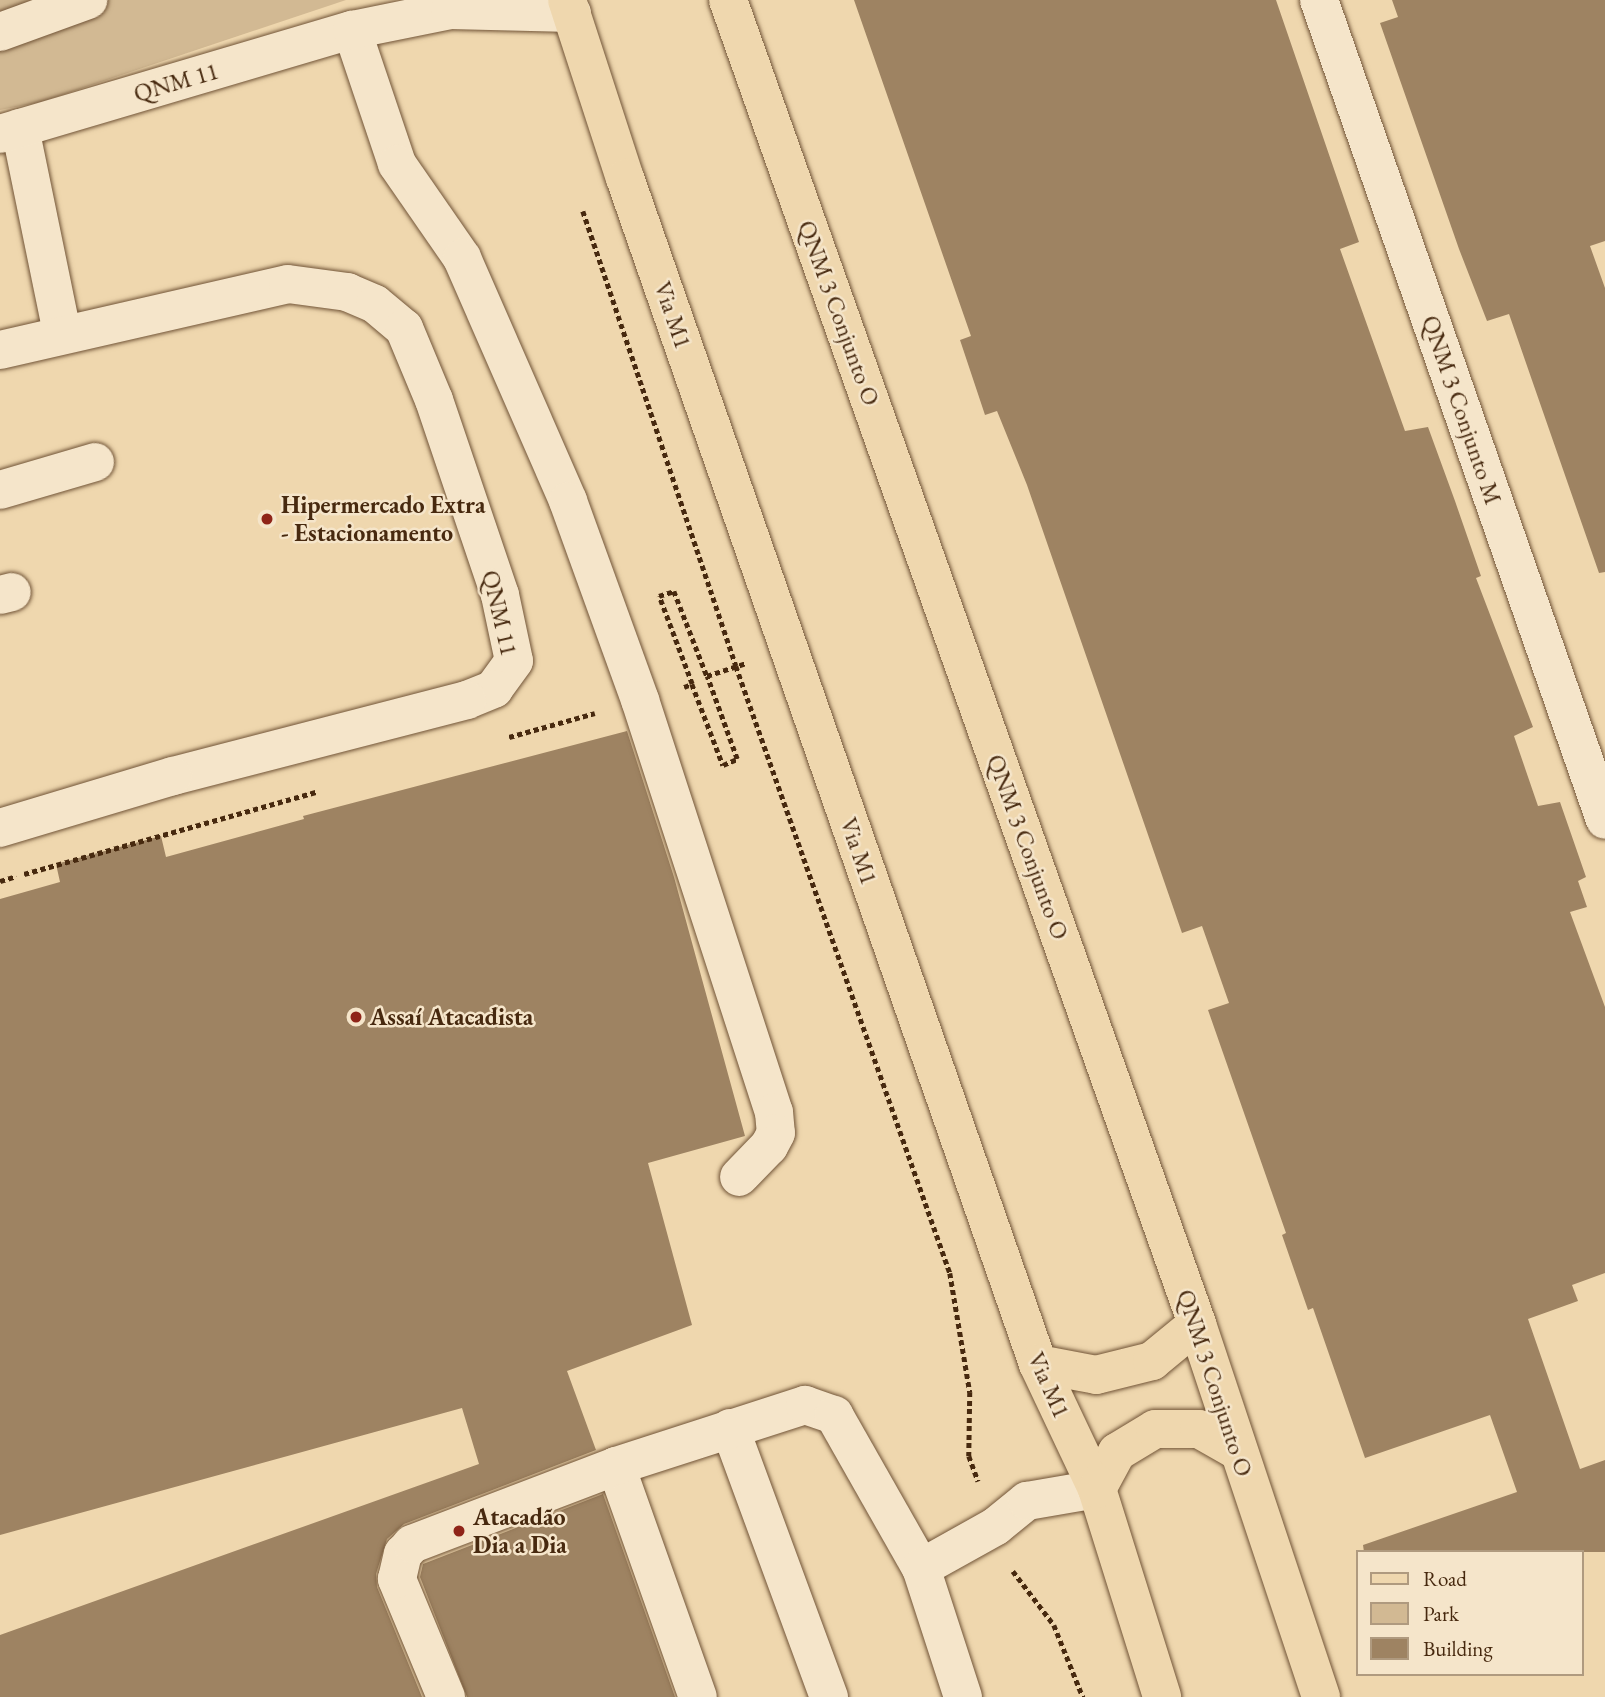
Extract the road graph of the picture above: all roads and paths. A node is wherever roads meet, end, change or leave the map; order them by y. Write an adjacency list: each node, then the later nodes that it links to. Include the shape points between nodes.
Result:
1 (88, 0): 7 (street)
2 (407, 0): 6 (street, QNM 11)
3 (728, 0): 23 (main road, QNM 3 Conjunto O)
4 (1320, 0): 19 (street, QNM 3 Conjunto M)
5 (570, 6): 6 (street, QNM 11, via 450,10); 13 (main road, Via M1)
6 (352, 30): 8 (street, QNM 11); 16 (street, via 397,164 462,258 568,501)
7 (0, 32)
8 (10, 131): 9 (street)
9 (62, 332): 10 (street, QNM 11); 20 (street, QNM 11, via 171,314 288,284 346,292 375,304 404,328 434,400 500,595 514,661 494,690 467,700 173,776)
10 (2, 354)
11 (95, 462): 12 (street)
12 (0, 490)
13 (789, 650): 14 (path); 24 (main road, Via M1)
14 (707, 676): 15 (path, via 737,759 723,765); 15 (path, via 674,591 659,596)
15 (692, 684): 16 (path)
16 (640, 700): 17 (path); 22 (street, via 773,1105 776,1133)
17 (507, 738)
18 (320, 790): 21 (path)
19 (1605, 820)
20 (0, 828)
21 (0, 881)
22 (739, 1177)
23 (1197, 1324): 24 (main road, via 1152,1361 1141,1364 1096,1375); 26 (main road, QNM 3 Conjunto O)
24 (1038, 1364): 28 (main road, Via M1)
25 (730, 1428): 27 (street); 29 (street, via 805,1405 834,1415); 32 (street)
26 (1237, 1450): 28 (main road, via 1199,1429 1155,1429 1117,1451); 35 (main road, QNM 3 Conjunto O)
27 (616, 1466): 30 (street, via 412,1544 403,1554 397,1579 402,1597); 31 (street)
28 (1097, 1489): 29 (street, via 1027,1501 996,1526); 34 (main road, Via M1)
29 (921, 1568): 33 (street)
30 (446, 1697)
31 (698, 1697)
32 (829, 1697)
33 (963, 1697)
34 (1162, 1697)
35 (1321, 1697)

